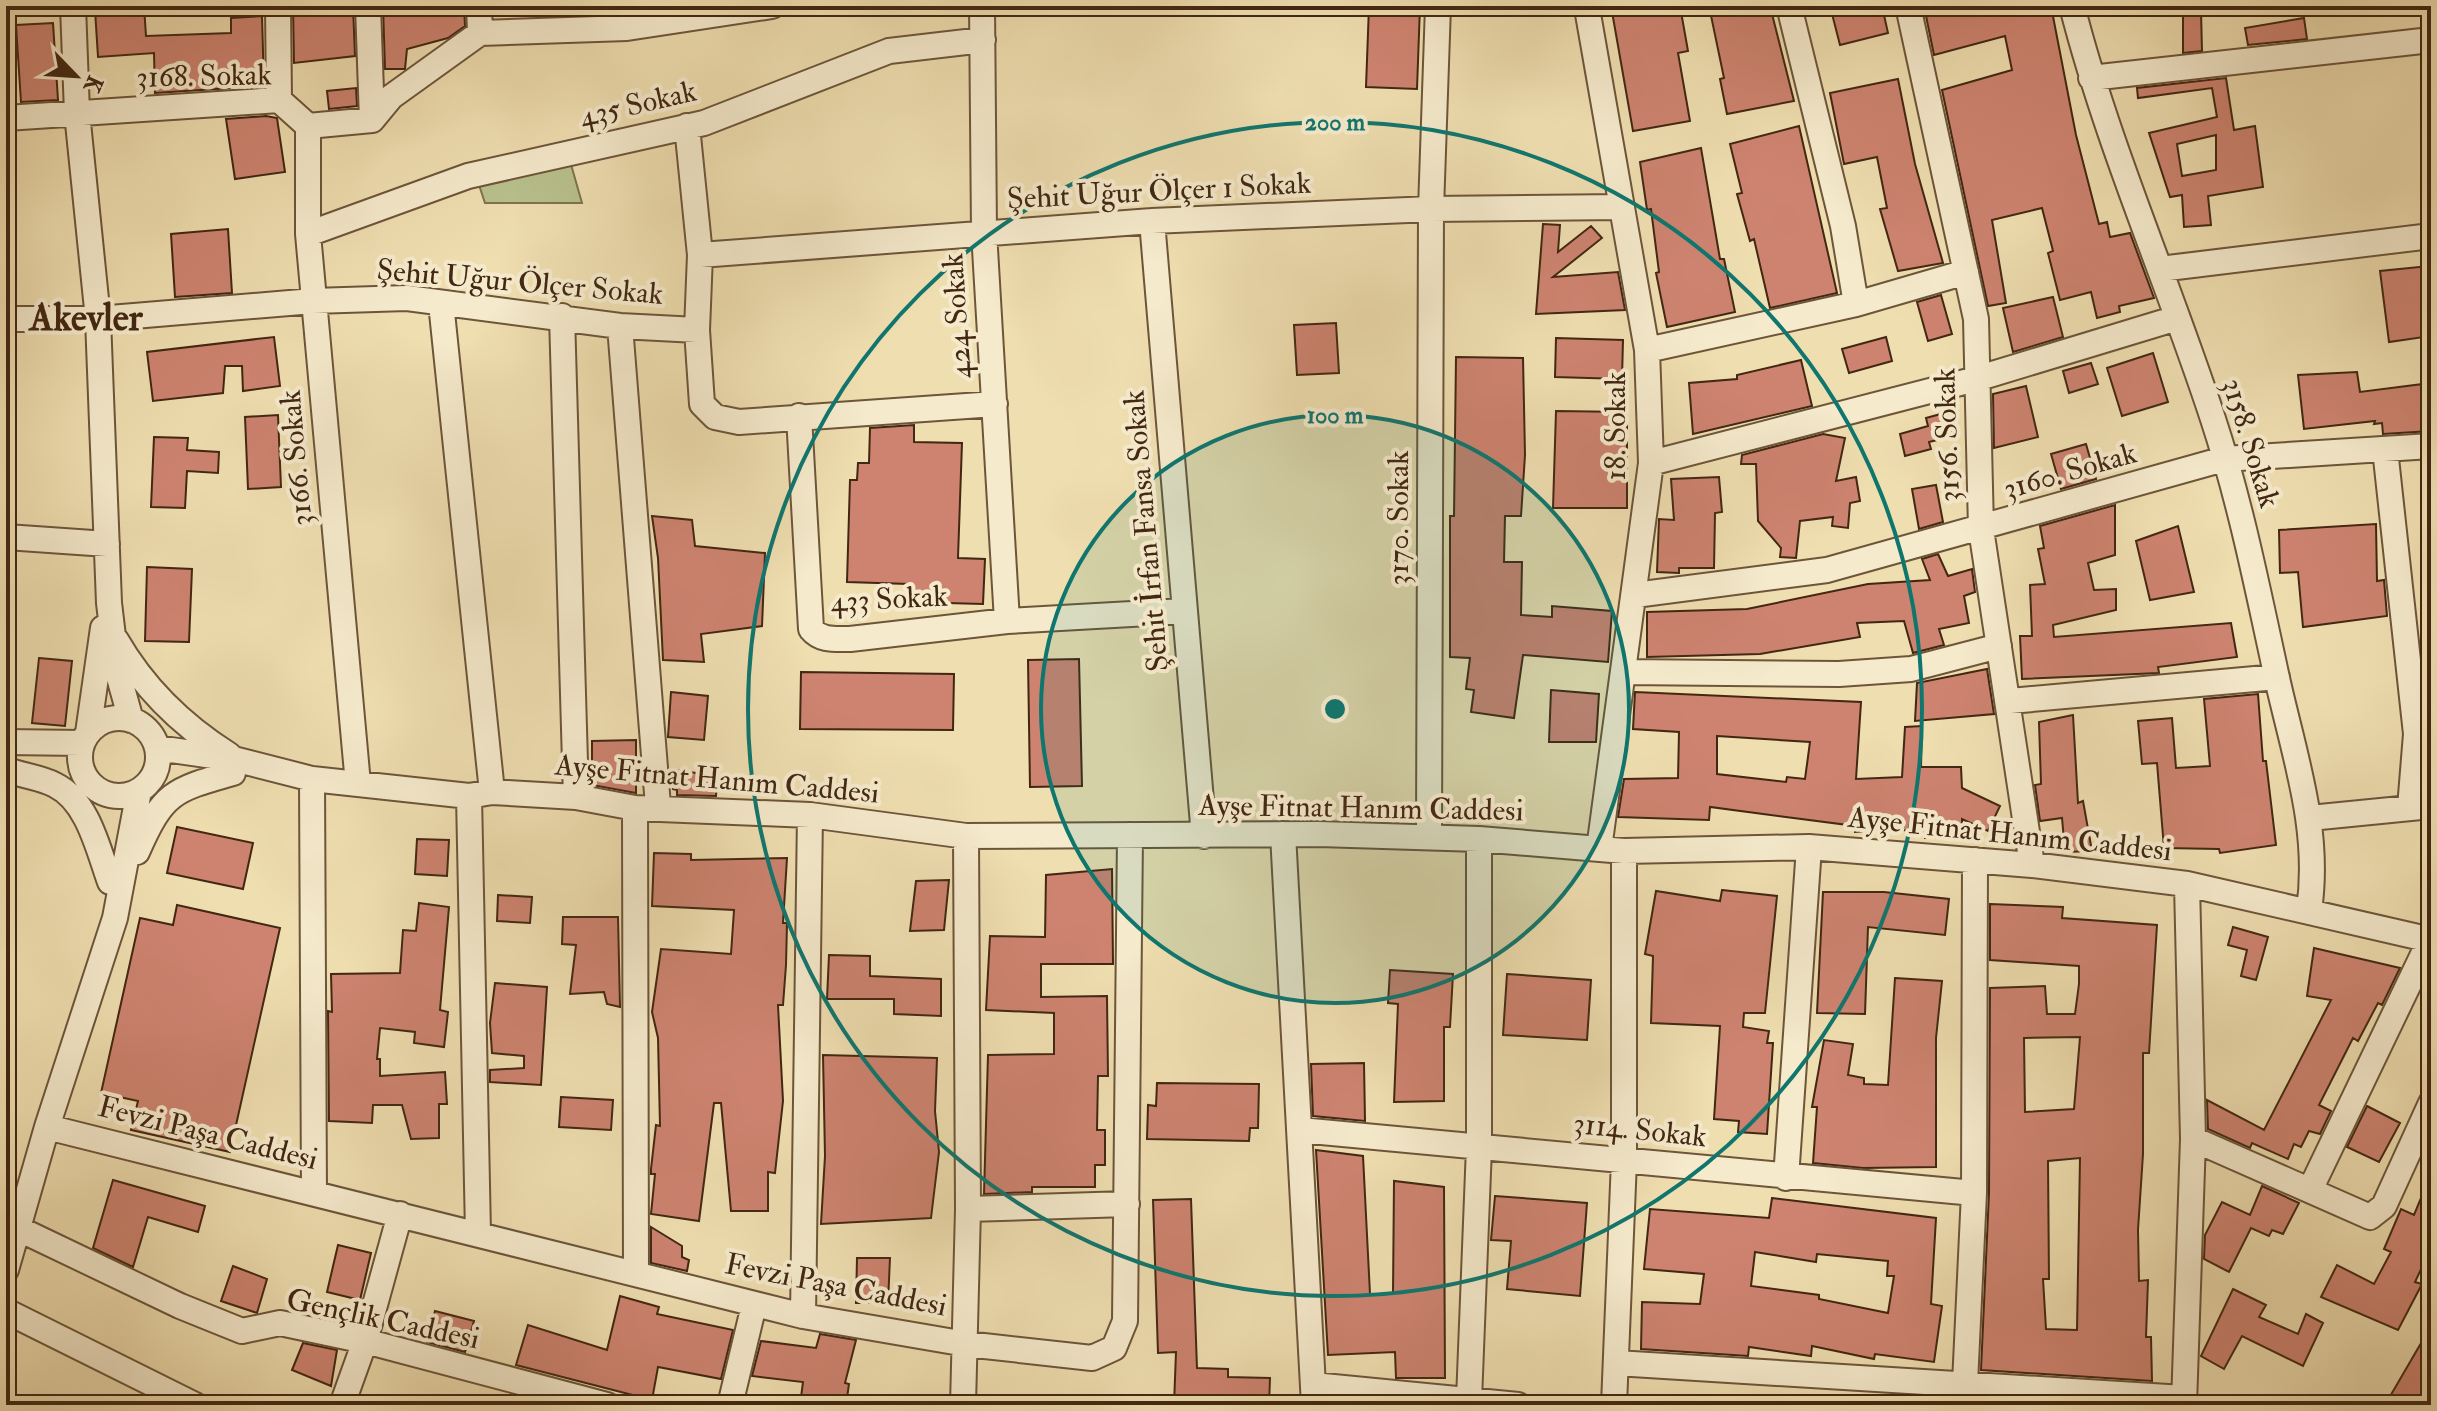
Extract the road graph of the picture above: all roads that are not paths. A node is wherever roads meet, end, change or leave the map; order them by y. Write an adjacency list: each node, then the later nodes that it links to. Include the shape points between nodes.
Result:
1 (73, 6): 18 (street)
2 (278, 6): 17 (street)
3 (368, 6): 20 (street)
4 (479, 6): 13 (street)
5 (772, 6): 12 (street)
6 (982, 6): 14 (street, 424 Sokak)
7 (1438, 6): 24 (street, 3170. Sokak)
8 (1591, 6): 23 (street, 18. Sokak, via 1598,82)
9 (1789, 6): 34 (street, via 1843,226)
10 (1908, 6): 31 (street, 3156. Sokak)
11 (2072, 6): 16 (street, 3158. Sokak)
12 (645, 16): 13 (street)
13 (480, 33): 20 (street, via 391,97)
14 (983, 40): 22 (street, 435 Sokak, via 889,51); 26 (street, 424 Sokak)
15 (2431, 40): 16 (street)
16 (2091, 78): 30 (street, 3158. Sokak)
17 (279, 100): 18 (street, 3168. Sokak); 21 (street, 3168. Sokak)
18 (77, 113): 19 (street, 3168. Sokak); 38 (street)
19 (6, 118)
20 (372, 120): 21 (street)
21 (308, 126): 27 (street, 3166. Sokak)
22 (687, 126): 27 (street, 435 Sokak, via 468,176); 29 (street)
23 (1622, 207): 24 (street, Şehit Uğur Ölçer 1 Sokak); 41 (street, 18. Sokak)
24 (1431, 209): 25 (street, Şehit Uğur Ölçer 1 Sokak); 82 (street, 3170. Sokak)
25 (1152, 221): 26 (street, Şehit Uğur Ölçer 1 Sokak); 54 (street, Şehit İrfan Fansa Sokak)
26 (984, 232): 29 (street, Şehit Uğur Ölçer 1 Sokak); 43 (street, 424 Sokak)
27 (308, 234): 32 (street, 3166. Sokak)
28 (2431, 236): 30 (street)
29 (700, 255): 40 (street)
30 (2160, 269): 36 (street, 3158. Sokak)
31 (1966, 272): 34 (street); 42 (street, 3156. Sokak, via 1976,319)
32 (313, 301): 33 (street, Şehit Uğur Ölçer Sokak, via 407,298); 38 (street, Şehit Uğur Ölçer Sokak); 71 (street, 3166. Sokak)
33 (441, 303): 35 (street, Şehit Uğur Ölçer Sokak); 72 (street)
34 (1856, 304): 41 (street)
35 (562, 316): 39 (street, Şehit Uğur Ölçer Sokak); 73 (street)
36 (2177, 318): 42 (street); 47 (street, 3158. Sokak)
37 (6, 319): 38 (street, Şehit Uğur Ölçer Sokak)
38 (98, 319): 51 (street)
39 (620, 326): 40 (street, Şehit Uğur Ölçer Sokak); 74 (street)
40 (697, 330): 44 (street, via 702,404 715,417 739,422)
41 (1647, 350): 48 (street, 18. Sokak)
42 (1976, 379): 48 (street); 49 (street, 3156. Sokak)
43 (995, 404): 44 (street); 55 (street, 424 Sokak)
44 (799, 416): 55 (street, 433 Sokak, via 811,629 816,634 850,639)
45 (2431, 446): 46 (street, 3160. Sokak)
46 (2385, 449): 47 (street, 3160. Sokak); 75 (street)
47 (2224, 459): 49 (street, 3160. Sokak); 59 (street, 3158. Sokak, via 2258,579)
48 (1651, 463): 53 (street, 18. Sokak)
49 (1981, 529): 53 (street, 3160. Sokak, via 1827,570); 57 (street, 3156. Sokak)
50 (6, 537): 51 (street)
51 (107, 544): 52 (street)
52 (107, 574): 56 (street); 62 (street)
53 (1635, 595): 58 (street, 18. Sokak)
54 (1185, 611): 55 (street, 433 Sokak); 81 (street, Şehit İrfan Fansa Sokak)
55 (1007, 621)
56 (112, 634): 61 (street); 66 (street, via 149,687)
57 (1999, 646): 58 (street, via 1911,669 1839,674); 60 (street, 3156. Sokak)
58 (1624, 672): 85 (street, 18. Sokak)
59 (2277, 677): 60 (street); 77 (street, 3158. Sokak)
60 (2010, 701): 88 (street, 3156. Sokak)
61 (131, 720): 62 (street, via 107,720); 64 (street, via 143,726)
62 (85, 738): 63 (street); 69 (street)
63 (6, 742)
64 (157, 748): 66 (street, Ayşe Fitnat Hanım Caddesi); 70 (street)
65 (6, 756): 69 (street, Ayşe Fitnat Hanım Caddesi)
66 (233, 766): 68 (street, Ayşe Fitnat Hanım Caddesi); 70 (street, Ayşe Fitnat Hanım Caddesi); 90 (street, via 170,795)
67 (6, 769): 90 (street, via 54,784 73,797)
68 (312, 779): 71 (street, Ayşe Fitnat Hanım Caddesi); 101 (street)
69 (89, 781): 70 (street, Ayşe Fitnat Hanım Caddesi, via 116,796); 90 (street)
70 (146, 783): 90 (street)
71 (358, 784): 72 (street, Ayşe Fitnat Hanım Caddesi)
72 (480, 794): 73 (street, Ayşe Fitnat Hanım Caddesi); 107 (street)
73 (576, 797): 74 (street, Ayşe Fitnat Hanım Caddesi)
74 (647, 807): 76 (street, Ayşe Fitnat Hanım Caddesi); 109 (street)
75 (2420, 807): 77 (street)
76 (810, 815): 80 (street, Ayşe Fitnat Hanım Caddesi); 112 (street)
77 (2310, 818): 91 (street, 3158. Sokak, via 2314,878)
78 (1283, 834): 81 (street, Ayşe Fitnat Hanım Caddesi); 82 (street, Ayşe Fitnat Hanım Caddesi); 95 (street)
79 (1130, 835): 80 (street, Ayşe Fitnat Hanım Caddesi); 81 (street, Ayşe Fitnat Hanım Caddesi); 103 (street, Fevzi Paşa Caddesi)
80 (966, 836): 104 (street)
81 (1204, 836)
82 (1429, 837): 83 (street, Ayşe Fitnat Hanım Caddesi)
83 (1479, 839): 85 (street, Ayşe Fitnat Hanım Caddesi); 97 (street)
84 (1809, 847): 86 (street, Ayşe Fitnat Hanım Caddesi); 87 (street, Ayşe Fitnat Hanım Caddesi); 99 (street)
85 (1599, 849): 86 (street, Ayşe Fitnat Hanım Caddesi)
86 (1624, 851): 98 (street)
87 (1975, 860): 88 (street, Ayşe Fitnat Hanım Caddesi); 102 (street)
88 (2032, 865): 89 (street, Ayşe Fitnat Hanım Caddesi)
89 (2187, 884): 91 (street, Ayşe Fitnat Hanım Caddesi); 96 (street)
90 (116, 886): 94 (street, via 115,918)
91 (2309, 910): 92 (street, Ayşe Fitnat Hanım Caddesi)
92 (2430, 940): 100 (street)
93 (2431, 1103): 100 (street, via 2384,1206 2370,1217)
94 (47, 1127): 101 (street, Fevzi Paşa Caddesi); 106 (street)
95 (1300, 1130): 97 (street, 3114. Sokak); 116 (street)
96 (2193, 1139): 100 (street); 119 (street)
97 (1479, 1147): 98 (street, 3114. Sokak); 118 (street)
98 (1624, 1160): 99 (street, 3114. Sokak); 115 (street)
99 (1786, 1178): 102 (street, 3114. Sokak)
100 (2310, 1190)
101 (314, 1193): 105 (street, Fevzi Paşa Caddesi)
102 (1974, 1193): 117 (street)
103 (1127, 1204): 104 (street); 114 (street, Fevzi Paşa Caddesi, via 1125,1321 1114,1348 1092,1358)
104 (968, 1209): 114 (street)
105 (400, 1214): 107 (street, Fevzi Paşa Caddesi); 113 (street)
106 (19, 1229): 108 (street); 113 (street, Gençlik Caddesi, via 242,1331 280,1323)
107 (478, 1233): 109 (street, Fevzi Paşa Caddesi)
108 (6, 1270)
109 (636, 1272): 110 (street, Fevzi Paşa Caddesi)
110 (754, 1305): 112 (street, Fevzi Paşa Caddesi); 123 (street)
111 (6, 1311): 120 (street)
112 (803, 1316): 114 (street, Fevzi Paşa Caddesi)
113 (365, 1341): 121 (street); 122 (street, Gençlik Caddesi)
114 (966, 1344): 124 (street)
115 (1616, 1363): 117 (street); 126 (street)
116 (1314, 1395): 118 (street)
117 (1964, 1395): 119 (street)
118 (1469, 1400): 125 (street)
119 (2184, 1401)
120 (195, 1405)
121 (342, 1405)
122 (607, 1405)
123 (730, 1405)
124 (963, 1405)
125 (1518, 1405)
126 (1614, 1405)

